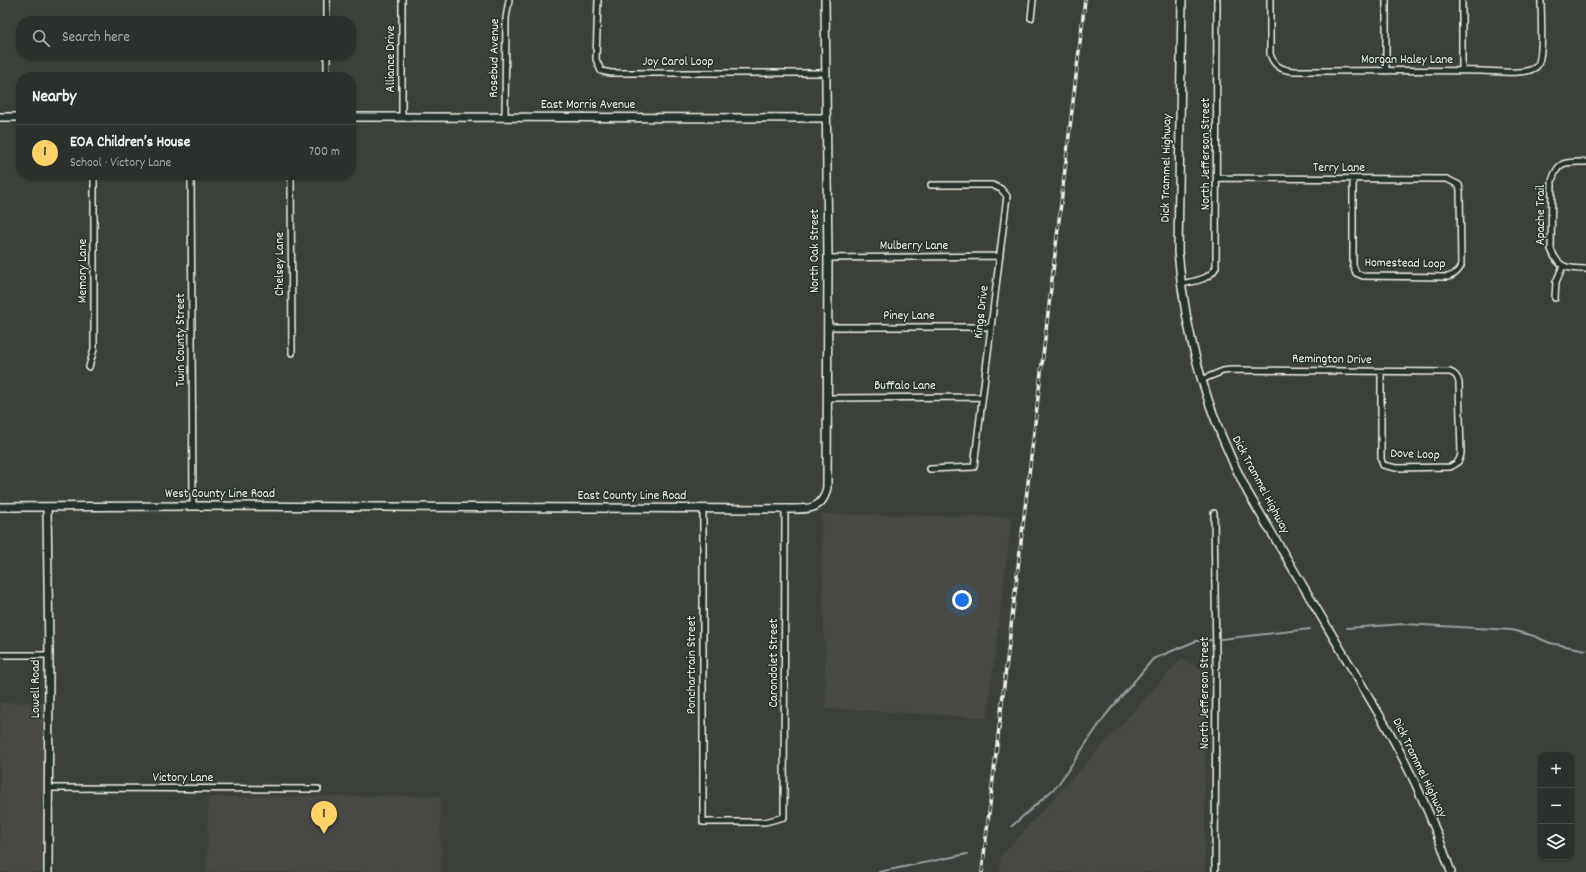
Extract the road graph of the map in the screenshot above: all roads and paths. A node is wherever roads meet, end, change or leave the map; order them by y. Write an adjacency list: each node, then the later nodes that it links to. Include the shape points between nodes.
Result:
1 (327, 0): 13 (street)
2 (402, 0): 23 (street, Alliance Drive)
3 (509, 0): 24 (street, Rosebud Avenue, via 506,18)
4 (598, 0): 19 (street, Joy Carol Loop, via 596,60 601,70 611,73)
5 (826, 0): 19 (street, North Oak Street)
6 (1033, 0): 14 (street)
7 (1182, 0): 38 (street, Dick Trammel Highway, via 1178,227)
8 (1217, 0): 27 (street, North Jefferson Street)
9 (1270, 0): 16 (street, Morgan Haley Lane, via 1270,54 1277,66 1294,71)
10 (1386, 0): 16 (street)
11 (1462, 0): 17 (street)
12 (1541, 0): 17 (street, Morgan Haley Lane, via 1542,50 1537,67 1522,72)
13 (327, 16)
14 (1031, 18)
15 (327, 60): 18 (street)
16 (1386, 70): 17 (street, Morgan Haley Lane)
17 (1462, 71)
18 (327, 72)
19 (826, 73): 25 (street, North Oak Street)
20 (0, 117): 21 (street)
21 (16, 117)
22 (356, 117): 23 (street, East Morris Avenue)
23 (402, 117): 24 (street, East Morris Avenue)
24 (505, 117): 25 (street, East Morris Avenue)
25 (826, 118): 35 (street, North Oak Street)
26 (1586, 162): 36 (street, Apache Trail, via 1566,162 1557,167 1552,181 1551,249 1555,259)
27 (1217, 178): 28 (street, Terry Lane); 38 (street, North Jefferson Street, via 1214,273)
28 (1353, 179): 32 (street, Terry Lane, via 1447,180); 32 (street, Homestead Loop, via 1353,264 1356,273 1363,276 1448,277 1458,272 1461,266)
29 (94, 180): 43 (street, Memory Lane, via 94,348)
30 (191, 180): 51 (street, Twin County Street)
31 (291, 180): 42 (street, Chelsey Lane)
32 (1459, 184)
33 (931, 185): 34 (street, Kings Drive, via 992,185 1008,196)
34 (1000, 256): 35 (street, Mulberry Lane); 41 (street, Kings Drive)
35 (828, 258): 40 (street, North Oak Street)
36 (1563, 266): 37 (street); 39 (street, via 1556,282)
37 (1586, 269)
38 (1181, 284): 45 (street, Dick Trammel Highway, via 1191,344)
39 (1556, 298)
40 (827, 326): 41 (street, Piney Lane); 48 (street, North Oak Street)
41 (991, 327): 47 (street, Kings Drive)
42 (292, 353)
43 (89, 367)
44 (1381, 372): 45 (street, Remington Drive, via 1231,370); 46 (street, Remington Drive, via 1450,372 1456,375); 46 (street, Dove Loop, via 1381,459 1384,465 1389,467 1450,467 1458,462)
45 (1201, 380): 65 (street, Dick Trammel Highway, via 1218,430 1248,493 1400,750 1432,820)
46 (1459, 383)
47 (982, 397): 48 (street, Buffalo Lane); 49 (street, Kings Drive, via 974,467)
48 (827, 398): 50 (street, North Oak Street, via 827,487)
49 (930, 469)
50 (822, 501): 56 (street, East County Line Road, via 808,508)
51 (193, 506): 53 (street, West County Line Road); 54 (street, West County Line Road)
52 (0, 507): 53 (street, West County Line Road)
53 (47, 507): 59 (street, Lowell Road)
54 (439, 507): 55 (street, East County Line Road)
55 (703, 508): 56 (street, East County Line Road); 62 (street, Ponchartrain Street, via 703,822 766,822)
56 (785, 509): 62 (street, Carondolet Street)
57 (1214, 513): 64 (street, North Jefferson Street)
58 (0, 655): 59 (street)
59 (49, 655): 60 (street, Lowell Road)
60 (48, 788): 61 (street, Victory Lane); 63 (street, Lowell Road)
61 (318, 789)
62 (784, 817)
63 (48, 872)
64 (1215, 872)
65 (1451, 872)

